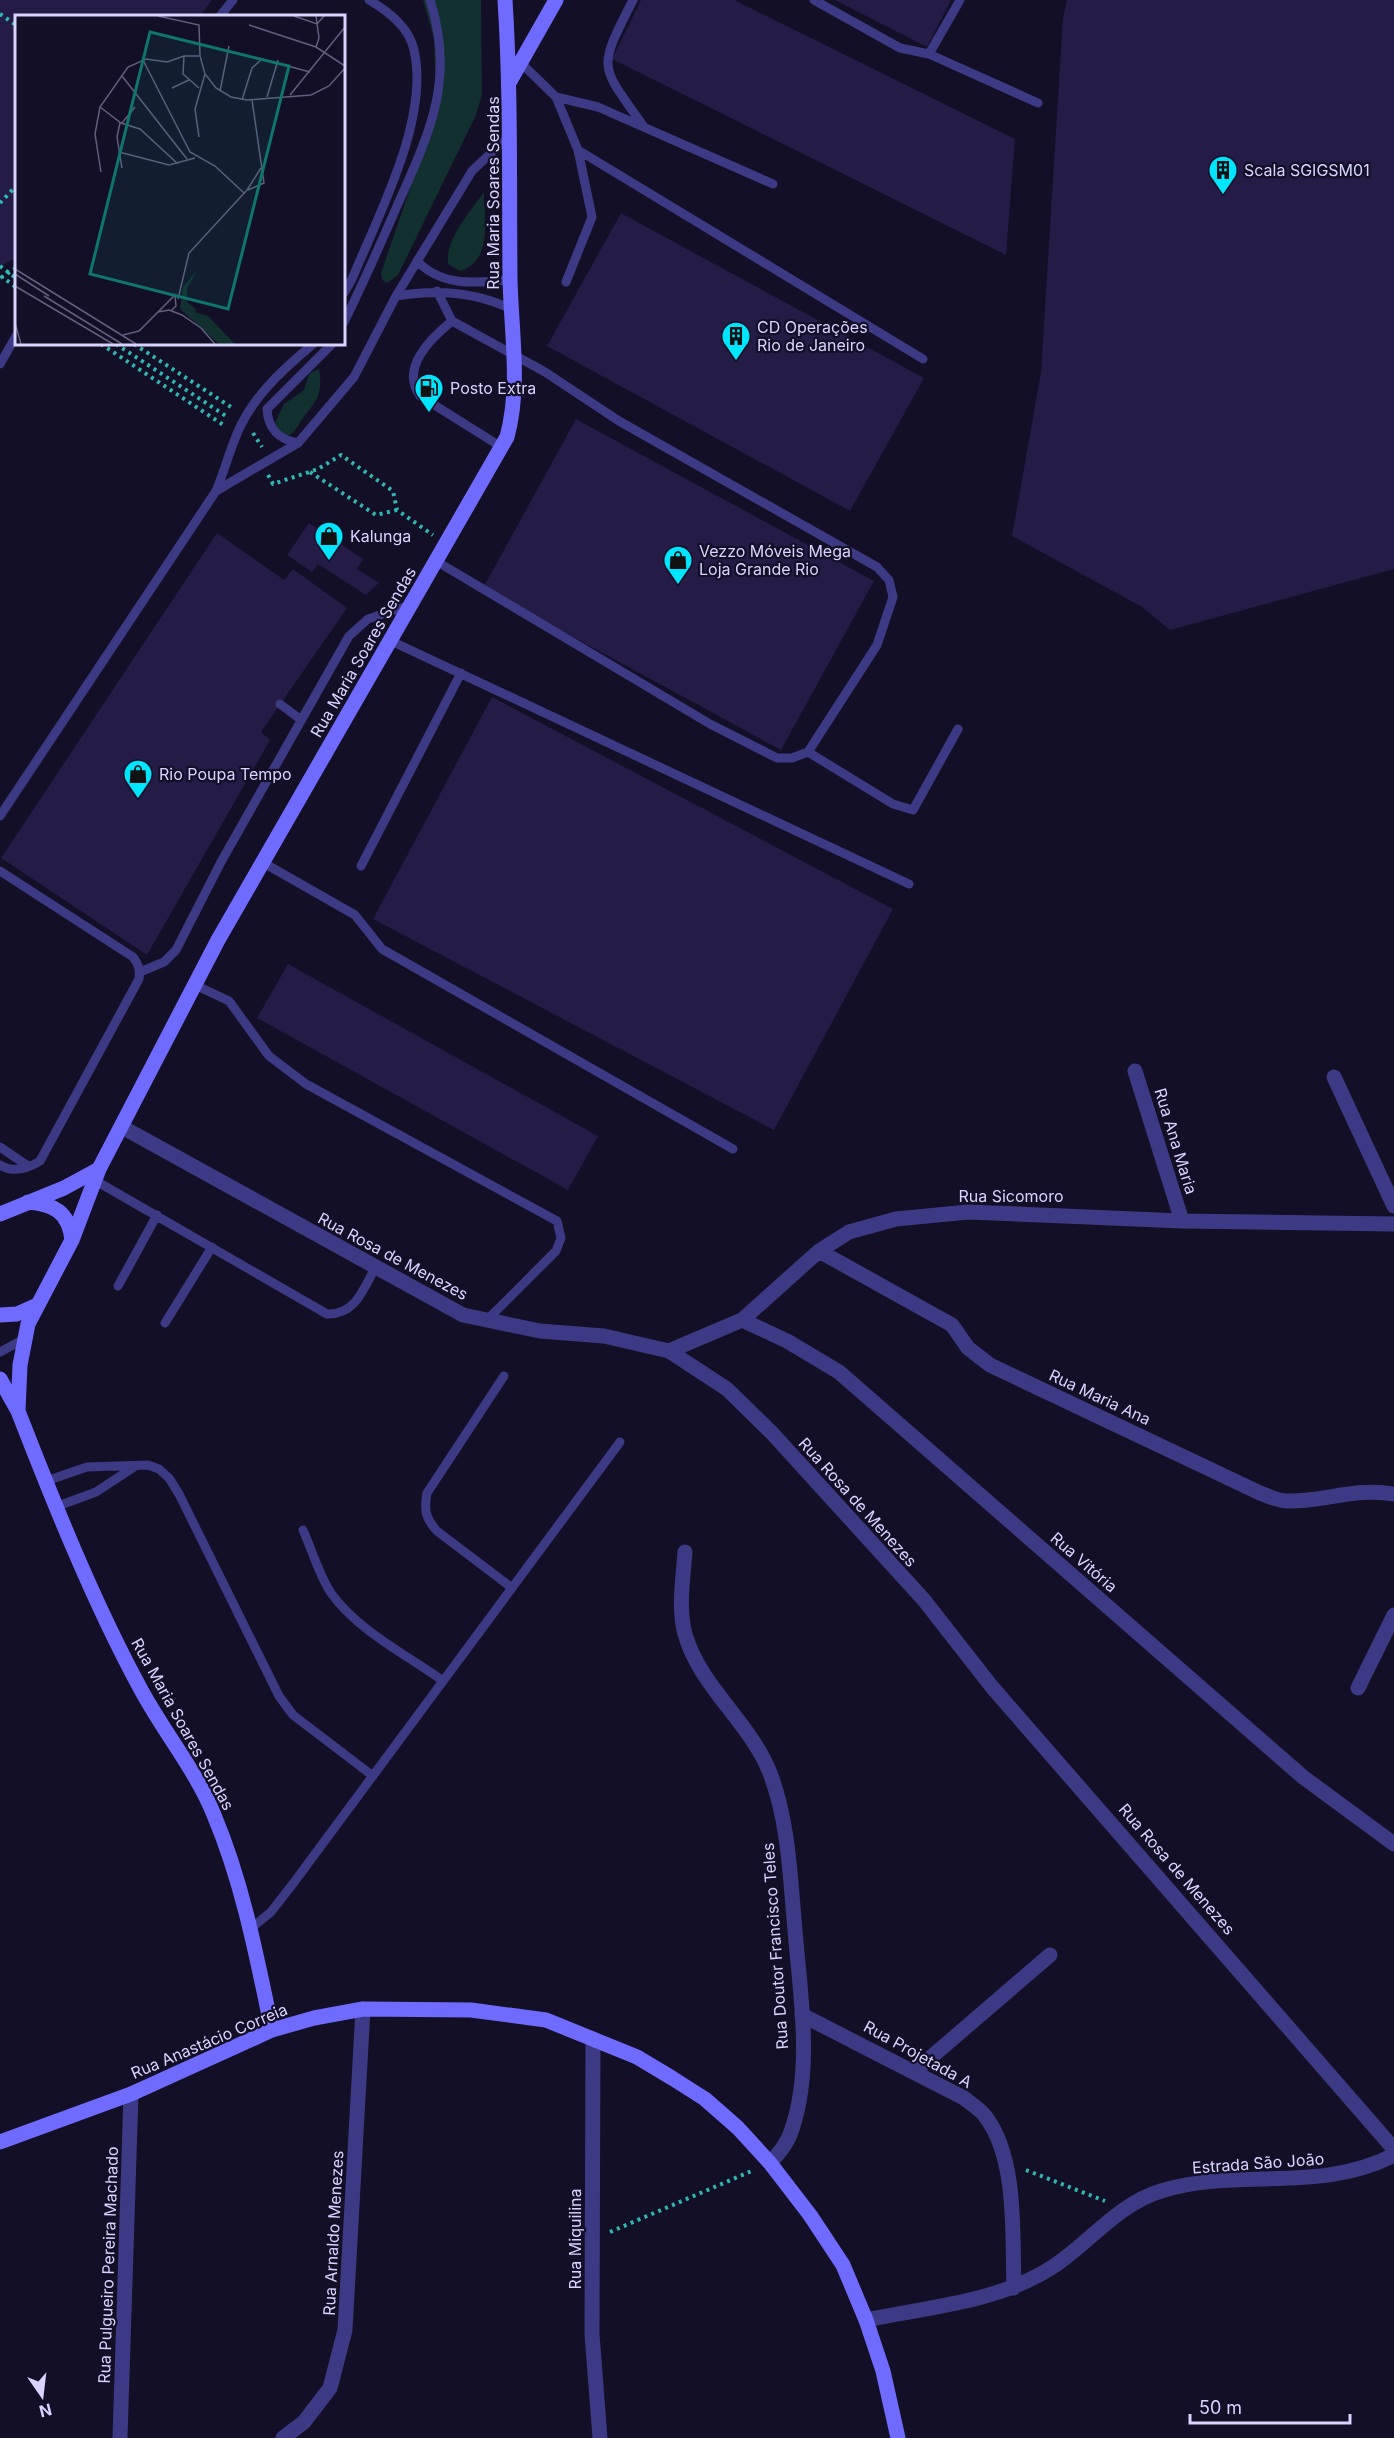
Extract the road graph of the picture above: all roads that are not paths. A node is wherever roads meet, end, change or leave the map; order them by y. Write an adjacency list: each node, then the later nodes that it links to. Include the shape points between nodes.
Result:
1 (233, 0): 9 (lane)
2 (369, 0): 23 (lane, via 391,13 403,27 414,50 417,90 403,150)
3 (430, 0): 26 (lane, via 436,16 441,69 433,123)
4 (505, 0): 12 (main road, Rua Maria Soares Sendas)
5 (556, 0): 11 (main road, Rua Maria Soares Sendas)
6 (633, 0): 15 (lane, via 607,53 606,65 611,80)
7 (814, 0): 10 (lane, via 900,48)
8 (960, 0): 10 (lane)
9 (221, 15)
10 (929, 54): 14 (lane)
11 (521, 63): 12 (main road, Rua Maria Soares Sendas); 13 (lane)
12 (510, 81): 16 (main road, Rua Maria Soares Sendas)
13 (556, 97): 15 (lane, via 597,107); 17 (lane)
14 (1038, 103)
15 (644, 127): 18 (lane)
16 (510, 135): 19 (lane, via 472,171); 20 (main road, Rua Maria Soares Sendas)
17 (578, 150): 21 (lane, via 592,216); 32 (lane)
18 (773, 184)
19 (417, 261): 20 (lane, via 429,274 442,280); 24 (lane)
20 (510, 280): 25 (main road, Rua Maria Soares Sendas)
21 (566, 282)
22 (437, 291): 24 (lane); 25 (lane, via 489,298); 27 (lane)
23 (345, 292)
24 (396, 296): 34 (lane, via 354,377)
25 (511, 309): 31 (main road, Rua Maria Soares Sendas)
26 (345, 320)
27 (452, 321): 31 (lane); 35 (lane, via 428,341 412,373 412,386 420,396)
28 (15, 338): 33 (lane)
29 (312, 345): 36 (lane, via 271,381 243,422)
30 (331, 345): 34 (lane, via 267,408 272,430 284,440)
31 (514, 355): 35 (main road, Rua Maria Soares Sendas, via 514,410); 44 (lane, via 619,421 877,567 889,580 893,597 877,645)
32 (923, 359)
33 (0, 364)
34 (298, 443): 36 (lane)
35 (503, 448): 37 (main road, Rua Maria Soares Sendas)
36 (216, 491): 45 (lane)
37 (436, 561): 38 (main road, Rua Maria Soares Sendas); 44 (lane, via 710,724 777,758)
38 (411, 604): 39 (main road, Rua Maria Soares Sendas); 42 (lane, via 368,619 349,636)
39 (389, 640): 40 (lane); 46 (main road, Rua Maria Soares Sendas)
40 (461, 673): 47 (lane); 49 (lane)
41 (280, 704): 42 (lane)
42 (300, 720): 50 (lane, via 176,950 164,962)
43 (958, 729): 44 (lane, via 913,810 893,804)
44 (808, 752)
45 (0, 816)
46 (262, 862): 51 (main road, Rua Maria Soares Sendas); 56 (lane, via 349,910 382,949)
47 (361, 866)
48 (0, 873): 50 (lane, via 133,957)
49 (909, 884)
50 (140, 972): 58 (lane, via 54,1138 40,1161)
51 (195, 985): 54 (main road, Rua Maria Soares Sendas); 73 (lane, via 229,1001 269,1056 306,1084 557,1221 561,1238 556,1251)
52 (1135, 1071): 64 (street, Rua Ana Maria)
53 (1334, 1077): 61 (street)
54 (122, 1127): 59 (main road, Rua Maria Soares Sendas); 69 (street, Rua Rosa de Menezes)
55 (0, 1147): 58 (lane)
56 (733, 1149)
57 (0, 1165): 58 (lane, via 9,1171)
58 (28, 1166)
59 (98, 1175): 60 (main road); 63 (lane); 66 (main road, Rua Maria Soares Sendas)
60 (25, 1202): 62 (main road); 66 (main road, via 59,1209 68,1221)
61 (1394, 1206)
62 (0, 1214)
63 (157, 1215): 67 (lane); 70 (lane)
64 (1182, 1221): 65 (street, Rua Sicomoro); 68 (street, Rua Sicomoro, via 956,1213 896,1218 849,1232)
65 (1394, 1224)
66 (72, 1240): 71 (main road, Rua Maria Soares Sendas)
67 (212, 1247): 69 (lane, via 327,1314 338,1315 355,1304); 75 (lane)
68 (819, 1251): 74 (street, Rua Sicomoro); 85 (street, Rua Maria Ana, via 952,1325 968,1348 990,1365 1260,1494 1285,1501 1366,1491)
69 (375, 1268): 73 (street, Rua Rosa de Menezes, via 463,1315)
70 (118, 1286)
71 (36, 1306): 72 (main road, via 17,1314); 76 (main road, Rua Maria Soares Sendas)
72 (0, 1315)
73 (487, 1320): 77 (street, Rua Rosa de Menezes, via 540,1331 604,1336)
74 (742, 1320): 77 (street, Rua Sicomoro); 94 (street, Rua Vitória, via 839,1372 1303,1778)
75 (165, 1323)
76 (24, 1339): 78 (lane); 81 (main road, Rua Maria Soares Sendas)
77 (669, 1351): 104 (street, Rua Rosa de Menezes, via 728,1389 924,1600 992,1687)
78 (0, 1352)
79 (504, 1376): 89 (lane, via 427,1493 424,1507 428,1521 437,1531)
80 (0, 1379): 81 (main road, Rua Maria Soares Sendas)
81 (18, 1411): 84 (main road, Rua Maria Soares Sendas)
82 (620, 1442): 89 (lane)
83 (134, 1467): 84 (lane, via 87,1467); 86 (lane, via 96,1492); 93 (lane, via 148,1464 169,1478 279,1696 293,1715)
84 (46, 1481): 86 (main road, Rua Maria Soares Sendas)
85 (1394, 1494)
86 (58, 1506): 95 (main road, Rua Maria Soares Sendas, via 113,1635 213,1812)
87 (303, 1530): 91 (lane, via 339,1603)
88 (685, 1552): 98 (street, Rua Doutor Francisco Teles, via 681,1596 684,1632 693,1655 757,1744 782,1812)
89 (512, 1588): 91 (lane)
90 (1394, 1615): 92 (street)
91 (443, 1681): 93 (lane)
92 (1358, 1688)
93 (373, 1776): 95 (lane, via 271,1912)
94 (1394, 1844)
95 (250, 1929): 99 (main road, Rua Maria Soares Sendas)
96 (1050, 1955): 101 (street)
97 (363, 2009): 99 (main road, Rua Anastácio Correia); 100 (main road, Rua Anastácio Correia, via 471,2010 546,2020); 110 (street, Rua Arnaldo Menezes, via 345,2330 330,2388 304,2422)
98 (802, 2015): 101 (street, Rua Projetada A); 106 (street, Rua Doutor Francisco Teles, via 798,2108 792,2131)
99 (272, 2030): 102 (main road, Rua Anastácio Correia)
100 (593, 2039): 106 (main road, Rua Anastácio Correia, via 637,2057 705,2099); 111 (street, Rua Miquilina, via 592,2334)
101 (915, 2071): 107 (street, Rua Projetada A, via 964,2098 985,2115 997,2137 1005,2162)
102 (132, 2094): 103 (main road, Rua Anastácio Correia); 109 (street, Rua Pulgueiro Pereira Machado)
103 (0, 2142)
104 (1394, 2149)
105 (1394, 2155): 107 (street, Estrada São João, via 1346,2174 1205,2182 1161,2191 1124,2209 1053,2266)
106 (770, 2163): 108 (main road, Rua Anastácio Correia, via 843,2265)
107 (1014, 2288): 108 (street, Estrada São João)
108 (866, 2320): 112 (main road, Rua Anastácio Correia, via 884,2372)
109 (120, 2438)
110 (283, 2438)
111 (600, 2438)
112 (898, 2438)

